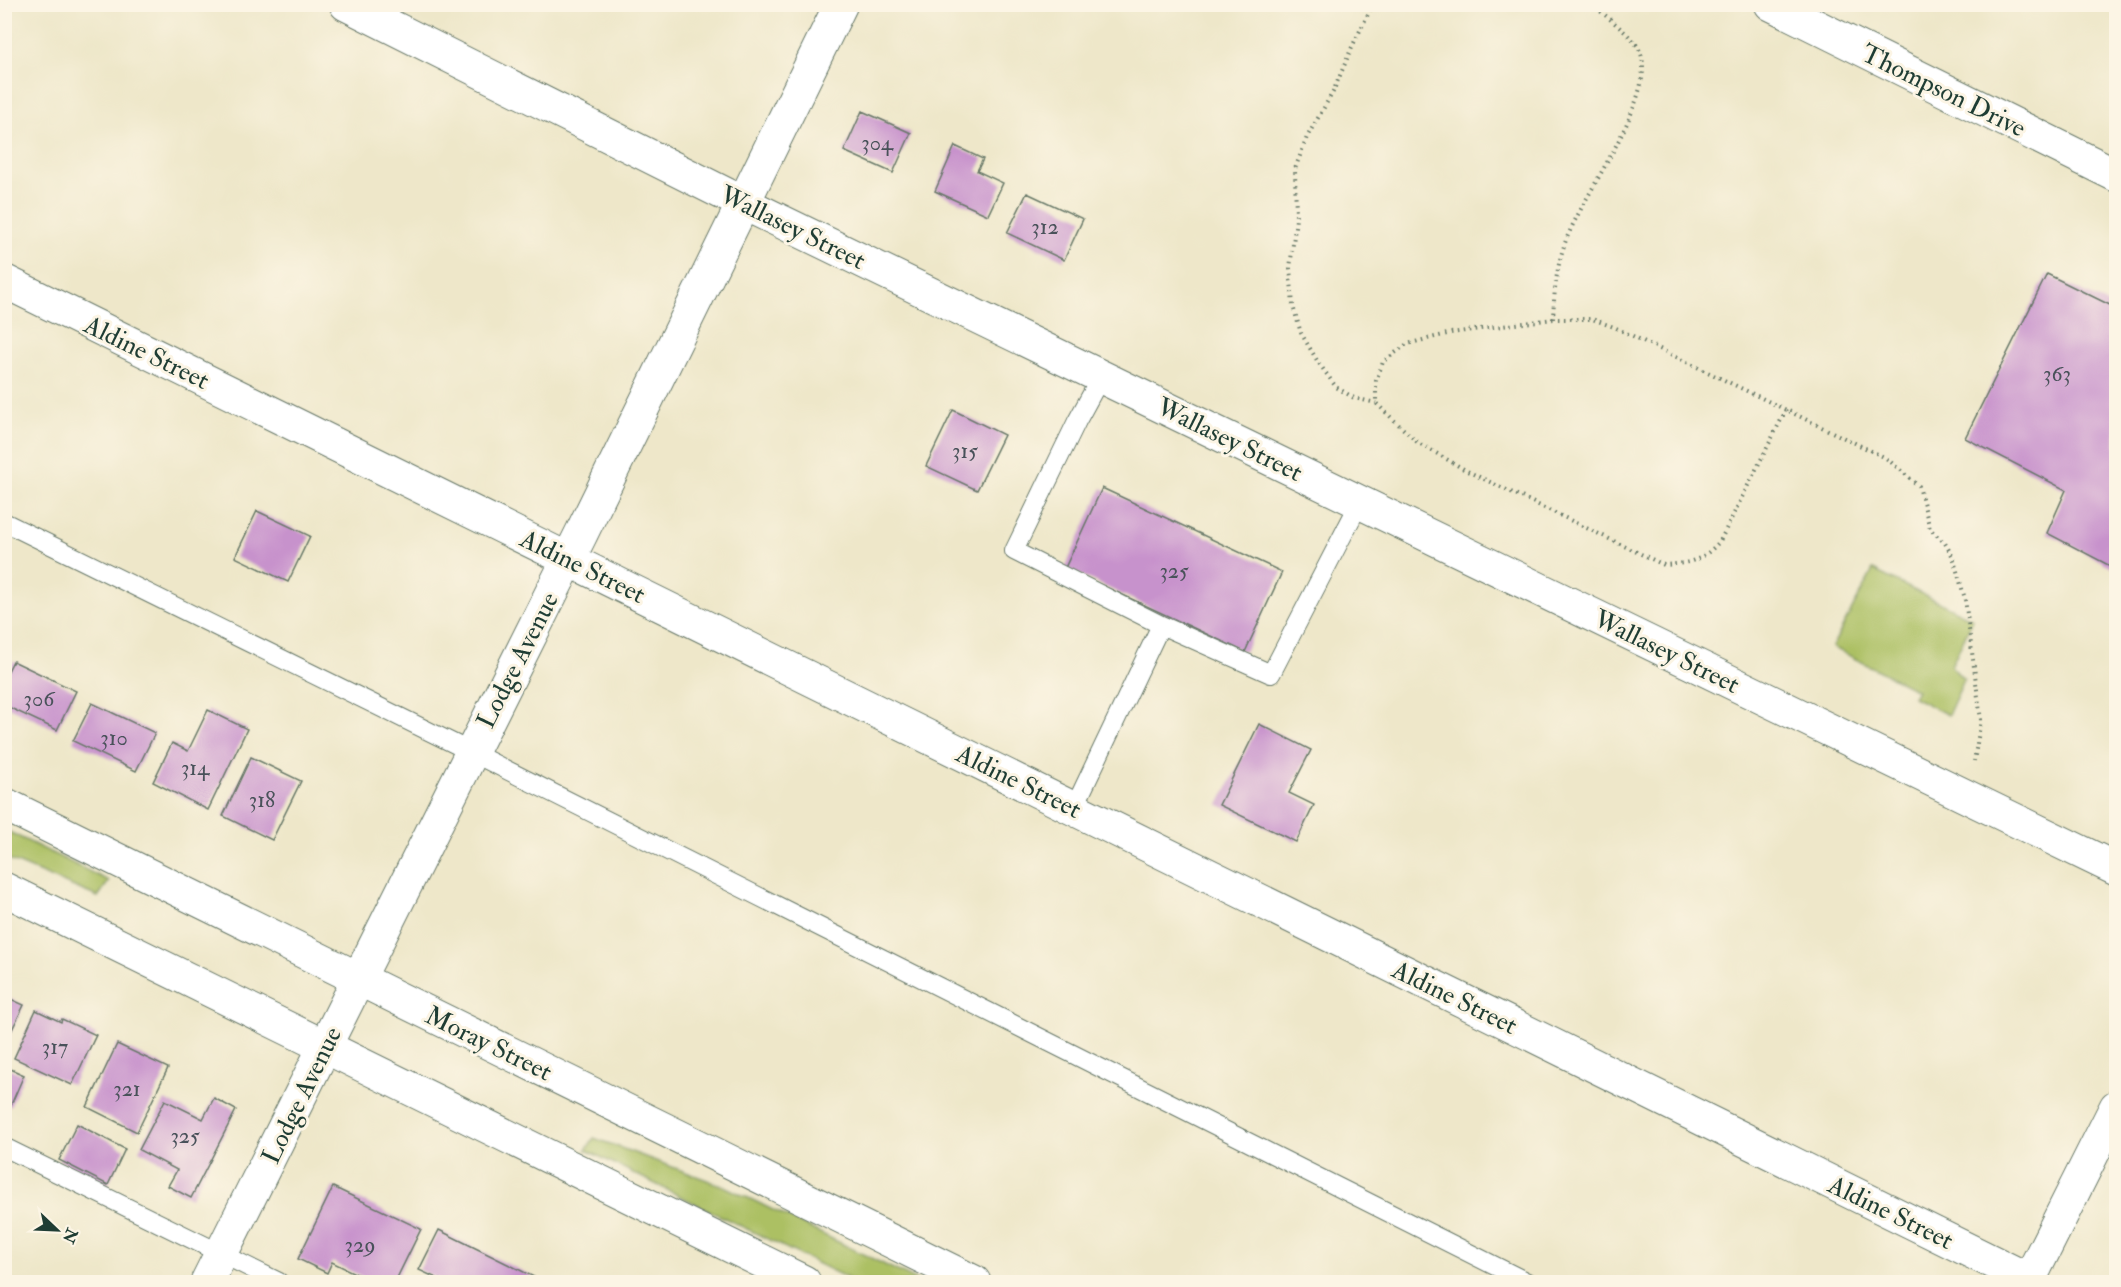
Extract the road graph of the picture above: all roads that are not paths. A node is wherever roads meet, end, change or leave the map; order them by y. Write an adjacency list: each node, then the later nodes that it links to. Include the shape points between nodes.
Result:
1 (346, 4): 5 (street, Wallasey Street)
2 (841, 4): 5 (street, Lodge Avenue)
3 (1771, 4): 4 (street, Thompson Drive)
4 (2116, 175)
5 (743, 203): 7 (street, Wallasey Street); 10 (street, Lodge Avenue)
6 (4, 281): 10 (street, Aldine Street)
7 (1101, 377): 8 (street, Wallasey Street); 11 (lane, via 1014,551)
8 (1360, 502): 11 (lane, via 1271,674); 15 (street, Wallasey Street)
9 (4, 522): 12 (lane)
10 (569, 559): 12 (street, Lodge Avenue); 14 (street, Aldine Street)
11 (1161, 625): 14 (lane)
12 (471, 752): 17 (street, Lodge Avenue); 25 (lane)
13 (4, 804): 17 (street, Moray Street)
14 (1074, 808): 26 (street, Aldine Street)
15 (2116, 869)
16 (4, 889): 18 (street)
17 (358, 979): 18 (street, Lodge Avenue); 24 (street, Moray Street)
18 (325, 1046): 21 (street, Lodge Avenue); 23 (street)
19 (2116, 1107): 26 (street)
20 (4, 1147): 21 (lane)
21 (214, 1268): 22 (lane)
22 (279, 1282)
23 (804, 1282)
24 (974, 1282)
25 (1527, 1282)
26 (2030, 1282)

